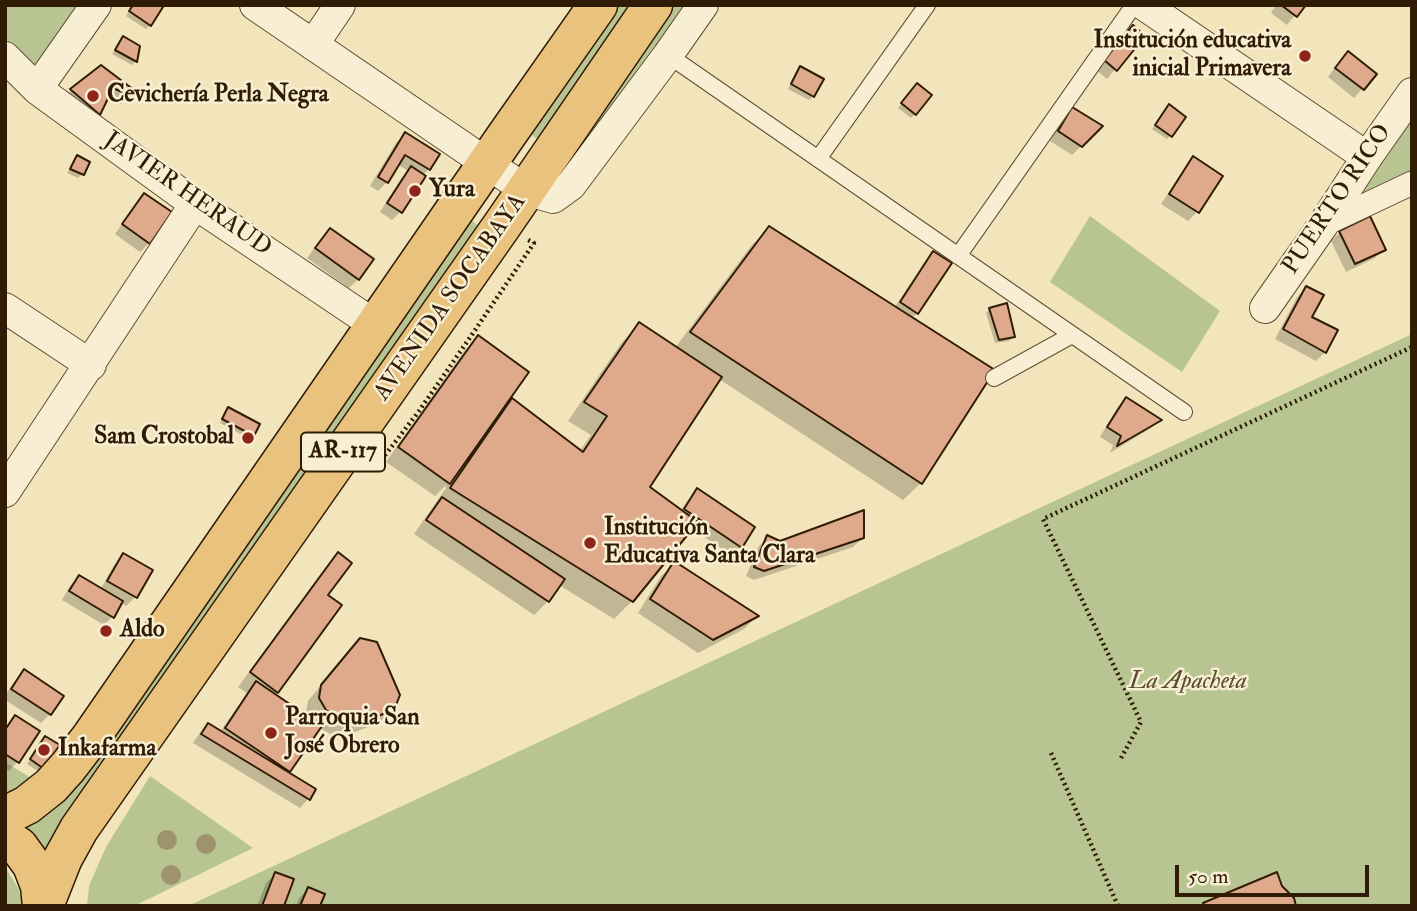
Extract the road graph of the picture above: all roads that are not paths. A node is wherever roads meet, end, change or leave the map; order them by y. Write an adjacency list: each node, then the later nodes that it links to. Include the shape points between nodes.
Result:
1 (96, 5): 13 (street)
2 (256, 5): 10 (street)
3 (340, 5): 10 (street)
4 (598, 5): 17 (main road, AVENIDA SOCABAYA / AR-117)
5 (653, 5): 19 (main road, AVENIDA SOCABAYA / AR-117)
6 (702, 5): 11 (street)
7 (927, 5): 16 (lane)
8 (1134, 5): 22 (lane)
9 (1144, 5): 15 (street)
10 (313, 45): 17 (street)
11 (668, 55): 16 (lane); 19 (street, via 571,185 553,198)
12 (5, 57): 13 (street, JAVIER HERAUD)
13 (37, 89): 20 (street, JAVIER HERAUD)
14 (1412, 93): 15 (street, PUERTO RICO)
15 (1367, 157): 21 (street, PUERTO RICO)
16 (818, 159): 22 (lane)
17 (487, 164): 19 (street); 25 (main road, AVENIDA SOCABAYA / AR-117)
18 (1412, 183): 21 (street)
19 (526, 190): 33 (main road, AVENIDA SOCABAYA / AR-117, via 79,829)
20 (195, 204): 25 (street, JAVIER HERAUD); 27 (street)
21 (1323, 225): 23 (street, PUERTO RICO)
22 (958, 256): 26 (lane)
23 (1265, 307)
24 (5, 308): 27 (street)
25 (375, 325): 31 (main road, AVENIDA SOCABAYA / AR-117, via 68,767 27,805)
26 (1072, 335): 28 (lane); 29 (lane)
27 (91, 365): 30 (street)
28 (994, 378)
29 (1184, 412)
30 (5, 492)
31 (5, 816)
32 (5, 837): 33 (main road, AR-117, via 32,865)
33 (43, 906)

